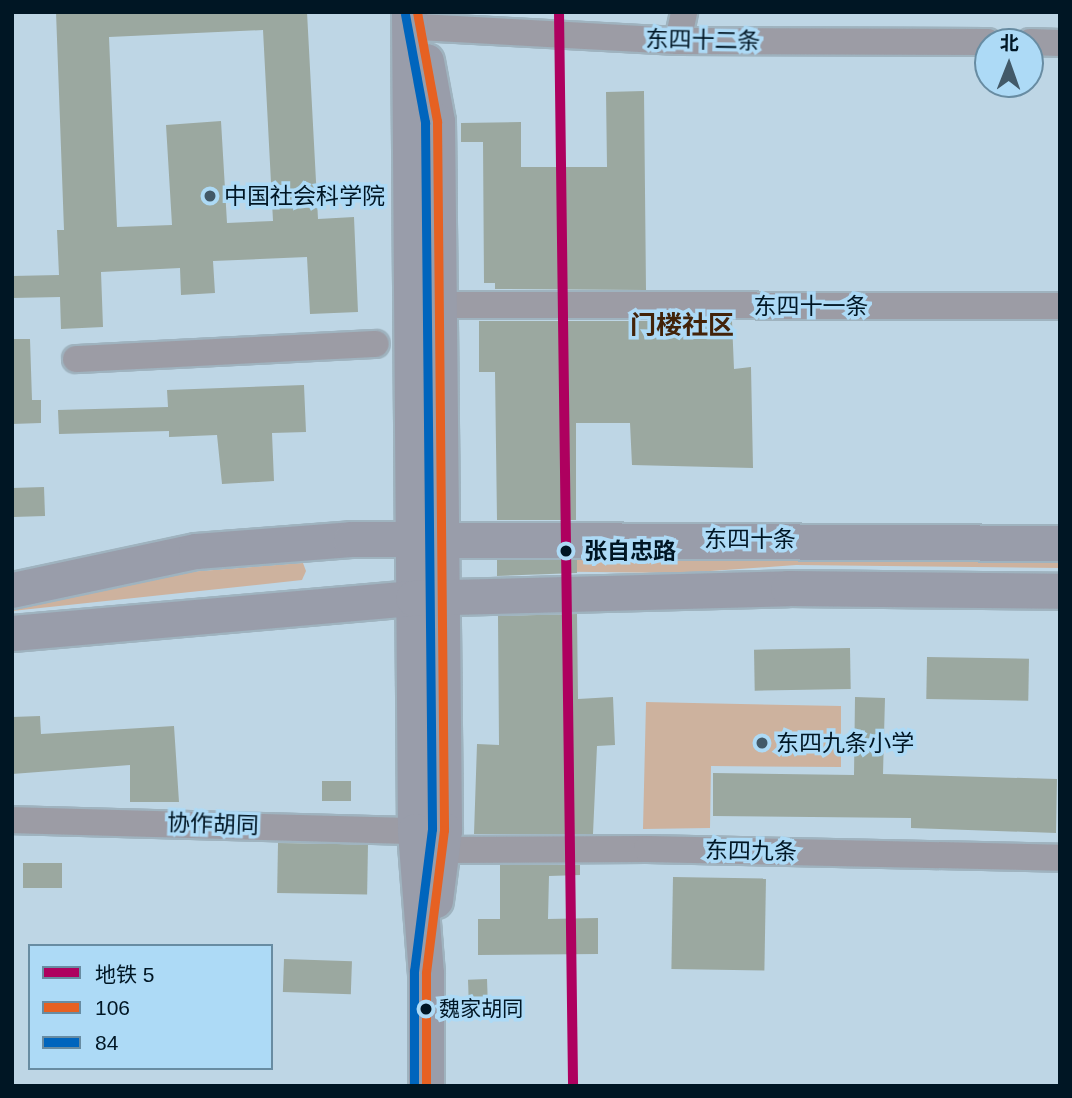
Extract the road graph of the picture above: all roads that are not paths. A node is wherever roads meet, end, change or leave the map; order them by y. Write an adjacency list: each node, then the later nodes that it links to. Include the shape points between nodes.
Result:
1 (684, 12): 3 (lane)
2 (415, 17): 3 (lane, 东四十二条); 5 (main road, via 437,121); 9 (main road)
3 (678, 41): 4 (lane, 东四十二条)
4 (974, 42)
5 (436, 305): 6 (lane, 东四十一条); 9 (main road)
6 (1060, 306)
7 (376, 344): 8 (lane)
8 (76, 359)
9 (426, 540): 10 (main road, 东四十条); 11 (main road, via 351,539 196,551); 13 (main road)
10 (1060, 543)
11 (12, 590)
12 (1060, 592): 13 (main road, via 788,588)
13 (427, 598): 14 (main road); 16 (main road)
14 (12, 633)
15 (12, 820): 16 (lane, 协作胡同)
16 (428, 840): 17 (lane, 东四九条); 18 (main road)
17 (1060, 858)
18 (426, 1086)

